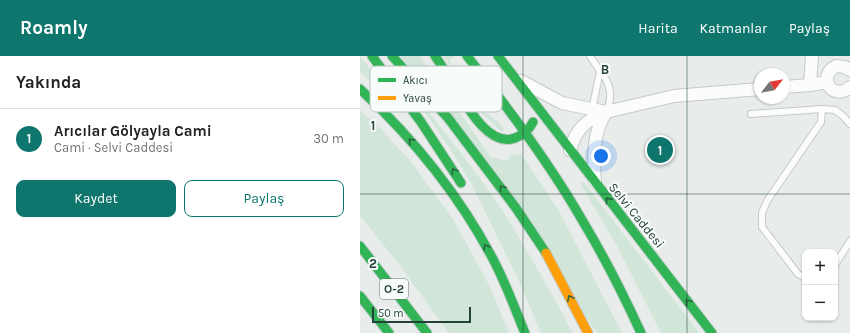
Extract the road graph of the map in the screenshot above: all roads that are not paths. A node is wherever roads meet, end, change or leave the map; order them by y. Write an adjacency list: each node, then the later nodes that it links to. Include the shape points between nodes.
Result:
1 (372, 56): 9 (main road, one-way to 1)
2 (392, 56): 10 (main road, one-way to 2)
3 (435, 56): 11 (main road)
4 (467, 56): 12 (main road)
5 (498, 56): 15 (main road, Selvi Caddesi)
6 (590, 56): 14 (lane)
7 (812, 56): 17 (street)
8 (838, 56): 13 (street)
9 (379, 66)
10 (401, 66)
11 (441, 66)
12 (475, 66)
13 (849, 70): 16 (street, via 840,66 832,68 827,76)
14 (600, 71): 26 (lane); 31 (lane, via 609,84 610,98)
15 (515, 78): 24 (main road, Selvi Caddesi); 26 (street, via 562,103)
16 (827, 82): 17 (street); 19 (street, via 830,88 837,92)
17 (810, 85): 18 (street)
18 (790, 87)
19 (850, 88)
20 (360, 89): 22 (main road, one-way to 20)
21 (754, 89): 31 (street, via 674,96)
22 (370, 99)
23 (502, 101): 34 (main road)
24 (536, 105): 34 (main road, via 531,126); 35 (main road, Selvi Caddesi)
25 (822, 109): 32 (lane); 33 (lane, via 835,110); 44 (lane, via 821,122 762,213 762,227)
26 (592, 110): 31 (street)
27 (383, 112): 45 (main road, one-way to 27, via 481,238 444,181 422,152)
28 (413, 112): 38 (main road, one-way to 28)
29 (443, 112): 50 (main road, one-way to 29, via 547,255 520,214)
30 (472, 112): 34 (main road, via 489,132 505,140 517,138)
31 (606, 112): 35 (street, via 595,116 584,125 573,140); 37 (street, via 600,122 594,146)
32 (750, 114)
33 (850, 124)
34 (525, 132): 39 (main road)
35 (569, 155): 37 (main road, Selvi Caddesi)
36 (569, 184): 39 (main road)
37 (596, 184): 52 (main road, Selvi Caddesi, one-way to 37)
38 (467, 194)
39 (579, 215): 51 (main road, via 600,249)
40 (484, 225): 45 (main road, via 507,276)
41 (850, 241): 43 (lane)
42 (360, 246): 48 (main road, O-2)
43 (838, 260)
44 (802, 276)
45 (510, 294): 49 (main road)
46 (360, 296): 47 (main road, O-2)
47 (389, 333)
48 (427, 333)
49 (525, 333)
50 (588, 333)
51 (641, 333)
52 (712, 333)

